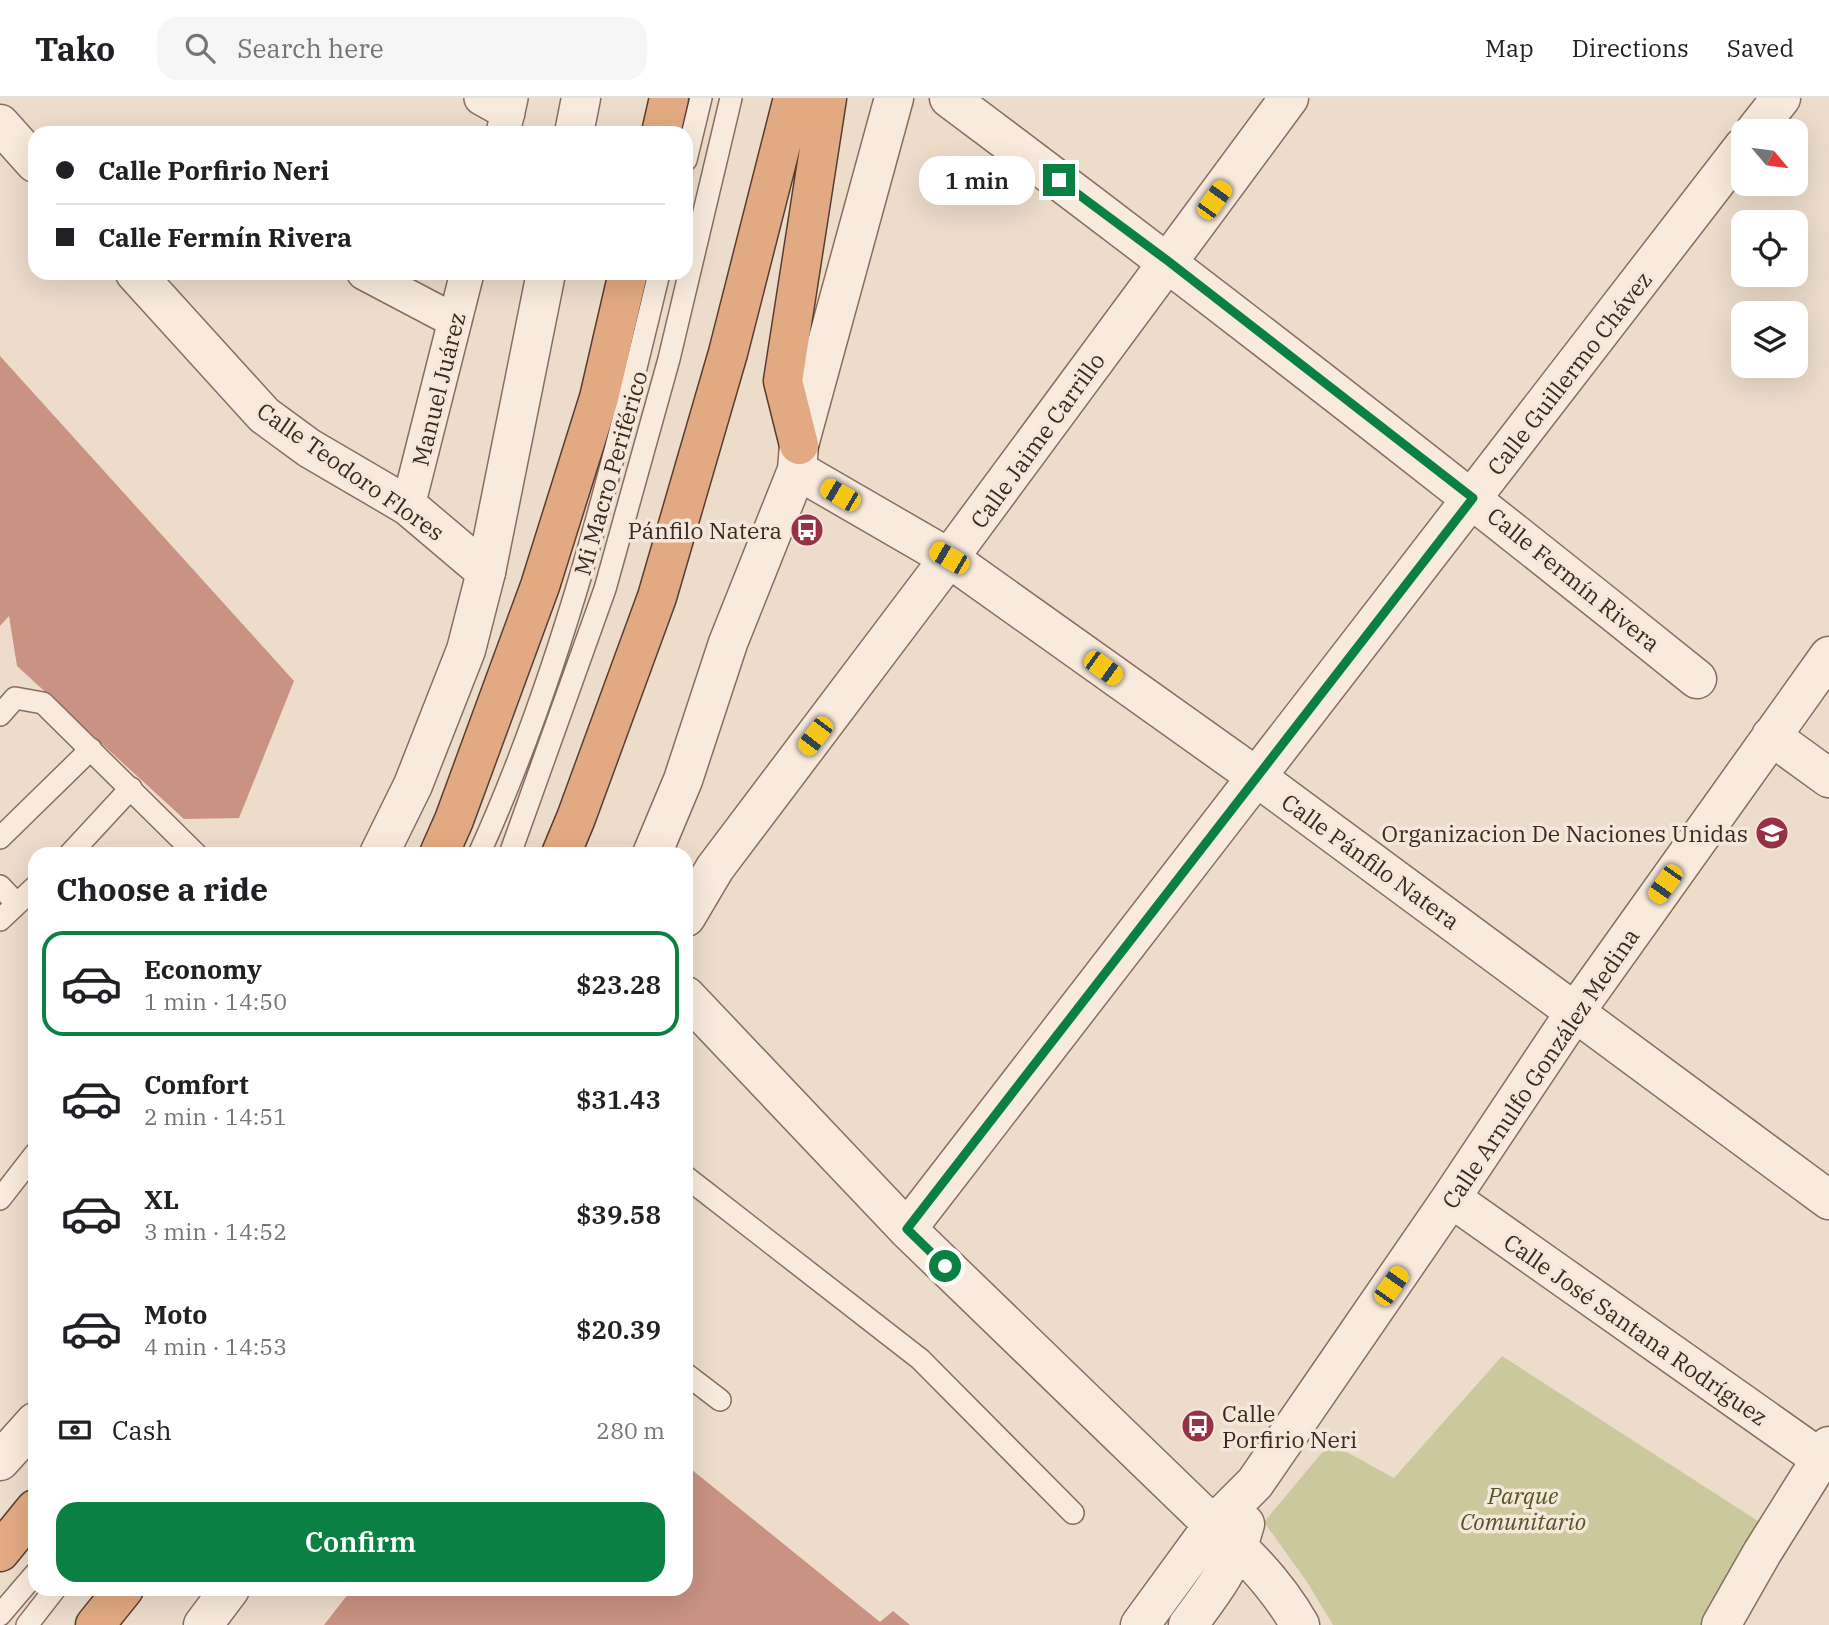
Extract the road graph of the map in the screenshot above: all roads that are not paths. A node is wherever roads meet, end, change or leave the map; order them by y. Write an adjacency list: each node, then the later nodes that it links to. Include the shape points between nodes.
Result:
1 (581, 98): 13 (street)
2 (669, 98): 14 (highway)
3 (701, 98): 15 (lane)
4 (731, 98): 18 (lane, Mi Macro Periférico)
5 (793, 98): 48 (highway, via 731,340 657,597)
6 (827, 98): 28 (highway, via 783,381)
7 (894, 98): 28 (street)
8 (949, 98): 19 (street, Calle Fermín Rivera)
9 (1289, 98): 19 (street, Calle Jaime Carrillo)
10 (1781, 98): 11 (street)
11 (1764, 119)
12 (0, 124): 16 (street)
13 (575, 126)
14 (663, 126)
15 (693, 131)
16 (28, 155)
17 (1731, 163): 29 (street, Calle Guillermo Chávez)
18 (693, 258)
19 (1168, 261): 29 (street, Calle Fermín Rivera); 31 (street, Calle Jaime Carrillo)
20 (141, 280): 30 (street, Calle Teodoro Flores, via 264,415 309,448)
21 (377, 280): 27 (street)
22 (465, 280): 27 (street, Manuel Juárez)
23 (545, 280): 32 (street)
24 (626, 280): 45 (highway, via 599,398 540,586)
25 (657, 280): 46 (lane, Mi Macro Periférico, via 622,429 548,683)
26 (688, 280): 47 (lane, Mi Macro Periférico, via 605,589)
27 (456, 321): 30 (street, Manuel Juárez)
28 (798, 457): 31 (street, Calle Pánfilo Natera); 49 (street)
29 (1473, 498): 34 (street, Calle Fermín Rivera); 38 (street, Calle Guillermo Chávez)
30 (408, 506): 32 (street, Calle Teodoro Flores)
31 (949, 558): 38 (street, Calle Pánfilo Natera); 53 (street, Calle Jaime Carrillo, via 715,869)
32 (486, 572): 44 (street, via 466,650 413,785)
33 (1829, 656): 36 (street, Calle Arnulfo González Medina)
34 (1698, 679)
35 (0, 715): 37 (lane, via 15,698 43,703)
36 (1771, 736): 39 (street); 56 (street, Calle Arnulfo González Medina)
37 (91, 749): 40 (lane); 41 (lane)
38 (1258, 778): 56 (street, Calle Pánfilo Natera); 62 (street, Calle Guillermo Chávez)
39 (1829, 778)
40 (131, 788): 42 (lane); 43 (lane)
41 (0, 838)
42 (77, 847)
43 (189, 847)
44 (382, 847)
45 (442, 847)
46 (482, 847)
47 (513, 847)
48 (564, 847)
49 (656, 847)
50 (0, 886): 52 (lane)
51 (28, 894): 52 (lane)
52 (17, 904): 54 (lane)
53 (693, 905)
54 (0, 920)
55 (693, 1003): 62 (street)
56 (1575, 1012): 59 (street, Calle Arnulfo González Medina); 61 (street, Calle Pánfilo Natera)
57 (28, 1163): 60 (lane)
58 (693, 1182): 68 (lane, via 920,1359)
59 (1451, 1198): 66 (street, Calle José Santana Rodríguez); 70 (street, Calle Arnulfo González Medina, via 1255,1483)
60 (0, 1199)
61 (1829, 1200)
62 (907, 1229): 70 (street)
63 (693, 1379): 64 (lane)
64 (720, 1399)
65 (28, 1430): 67 (street)
66 (1825, 1453): 83 (street)
67 (0, 1461)
68 (1073, 1513)
69 (28, 1518): 71 (highway)
70 (1226, 1535): 80 (street, Calle Arnulfo González Medina); 81 (street, Calle Arnulfo González Medina, via 1216,1588); 82 (street, via 1282,1593)
71 (0, 1552)
72 (28, 1582): 76 (lane)
73 (50, 1596): 77 (lane)
74 (118, 1596): 78 (highway)
75 (225, 1596): 79 (street)
76 (0, 1615)
77 (27, 1625)
78 (95, 1625)
79 (203, 1625)
80 (1140, 1625)
81 (1188, 1625)
82 (1300, 1625)
83 (1721, 1625)

